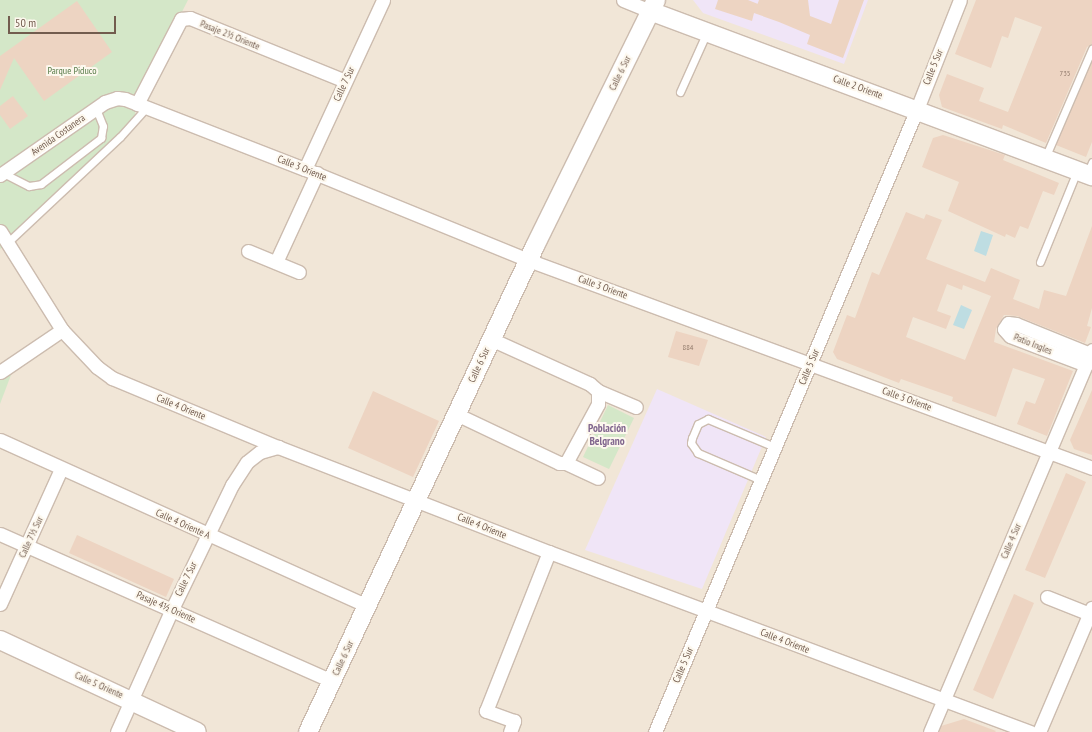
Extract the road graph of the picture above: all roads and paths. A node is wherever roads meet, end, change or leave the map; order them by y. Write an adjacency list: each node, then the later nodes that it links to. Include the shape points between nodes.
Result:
1 (383, 0): 7 (street, Calle 7 Sur)
2 (623, 0): 4 (street, Calle 2 Oriente)
3 (960, 0): 12 (street, Calle 5 Sur)
4 (653, 5): 5 (street, Calle 2 Oriente); 20 (street, Calle 6 Sur)
5 (707, 32): 8 (lane); 12 (street, Calle 2 Oriente)
6 (1092, 49): 13 (lane)
7 (345, 82): 10 (street, Pasaje 2½ Oriente, via 190,18 181,19); 14 (street, Calle 7 Sur)
8 (680, 92)
9 (117, 98): 10 (street, Calle 3 Oriente); 11 (street, Avenida Costanera)
10 (142, 105): 14 (street, Calle 3 Oriente); 18 (lane, via 120,138)
11 (96, 109): 16 (street, Avenida Costanera); 16 (lane, via 103,126 101,138 41,184 29,186)
12 (917, 109): 13 (street, Calle 2 Oriente); 27 (street, Calle 5 Sur)
13 (1045, 158): 15 (street, Calle 2 Oriente)
14 (311, 171): 20 (street, Calle 3 Oriente); 21 (street, Calle 7 Sur)
15 (1087, 171): 22 (lane)
16 (2, 174)
17 (0, 230): 18 (street, Calle 4 Oriente)
18 (4, 246): 24 (street, Calle 4 Oriente)
19 (248, 251): 21 (street)
20 (528, 260): 25 (street, Calle 6 Sur); 27 (street, Calle 3 Oriente)
21 (276, 262): 23 (street)
22 (1040, 262)
23 (299, 272)
24 (62, 330): 28 (street); 33 (street, Calle 4 Oriente, via 97,367 112,378)
25 (491, 339): 29 (street, via 590,384); 31 (street, Calle 6 Sur)
26 (1089, 358): 26 (street, Patio Ingles, via 1016,324 1008,323 1004,329 1010,336); 35 (street, Calle 4 Sur)
27 (810, 363): 34 (street, Calle 5 Sur); 35 (street, Calle 3 Oriente)
28 (0, 372)
29 (598, 391): 30 (street); 36 (street, via 598,404)
30 (636, 407)
31 (456, 414): 36 (street, via 560,463); 41 (street, Calle 6 Sur)
32 (0, 440): 38 (street, Calle 4 Oriente A)
33 (278, 447): 41 (street, Calle 4 Oriente); 43 (street, Calle 7 Sur, via 260,452 247,462 232,484)
34 (775, 447): 40 (street, Calle 5 Sur); 40 (lane, via 708,419 698,424 692,438 694,449 698,453)
35 (1049, 452): 37 (street, Calle 3 Oriente); 55 (street, Calle 4 Sur)
36 (566, 463): 39 (street)
37 (1092, 468)
38 (62, 469): 43 (street, Calle 4 Oriente A); 44 (street, Calle 7½ Sur)
39 (598, 478)
40 (761, 480): 51 (street, Calle 5 Sur)
41 (416, 500): 45 (street, Calle 4 Oriente); 48 (street, Calle 6 Sur)
42 (0, 534): 44 (street, Pasaje 4½ Oriente)
43 (208, 534): 48 (street, Calle 4 Oriente A); 49 (street, Calle 7 Sur)
44 (26, 546): 47 (street, Calle 7½ Sur); 49 (street, Pasaje 4½ Oriente)
45 (549, 552): 51 (street, Calle 4 Oriente); 59 (street, via 486,711 514,721)
46 (1047, 597): 50 (street)
47 (0, 604)
48 (367, 606): 53 (street, Calle 6 Sur)
49 (172, 609): 53 (street, Pasaje 4½ Oriente); 54 (street, Calle 7 Sur)
50 (1091, 611): 63 (street)
51 (706, 612): 55 (street, Calle 4 Oriente); 60 (street, Calle 5 Sur)
52 (0, 640): 54 (street, Calle 5 Oriente)
53 (332, 681): 58 (street, Calle 6 Sur)
54 (131, 700): 56 (street, Calle 7 Sur); 57 (street, Calle 5 Oriente)
55 (944, 701): 61 (street, Calle 4 Sur); 62 (street, Calle 4 Oriente)
56 (117, 732)
57 (196, 732)
58 (308, 732)
59 (510, 732)
60 (655, 732)
61 (930, 732)
62 (1030, 732)
63 (1039, 732)

